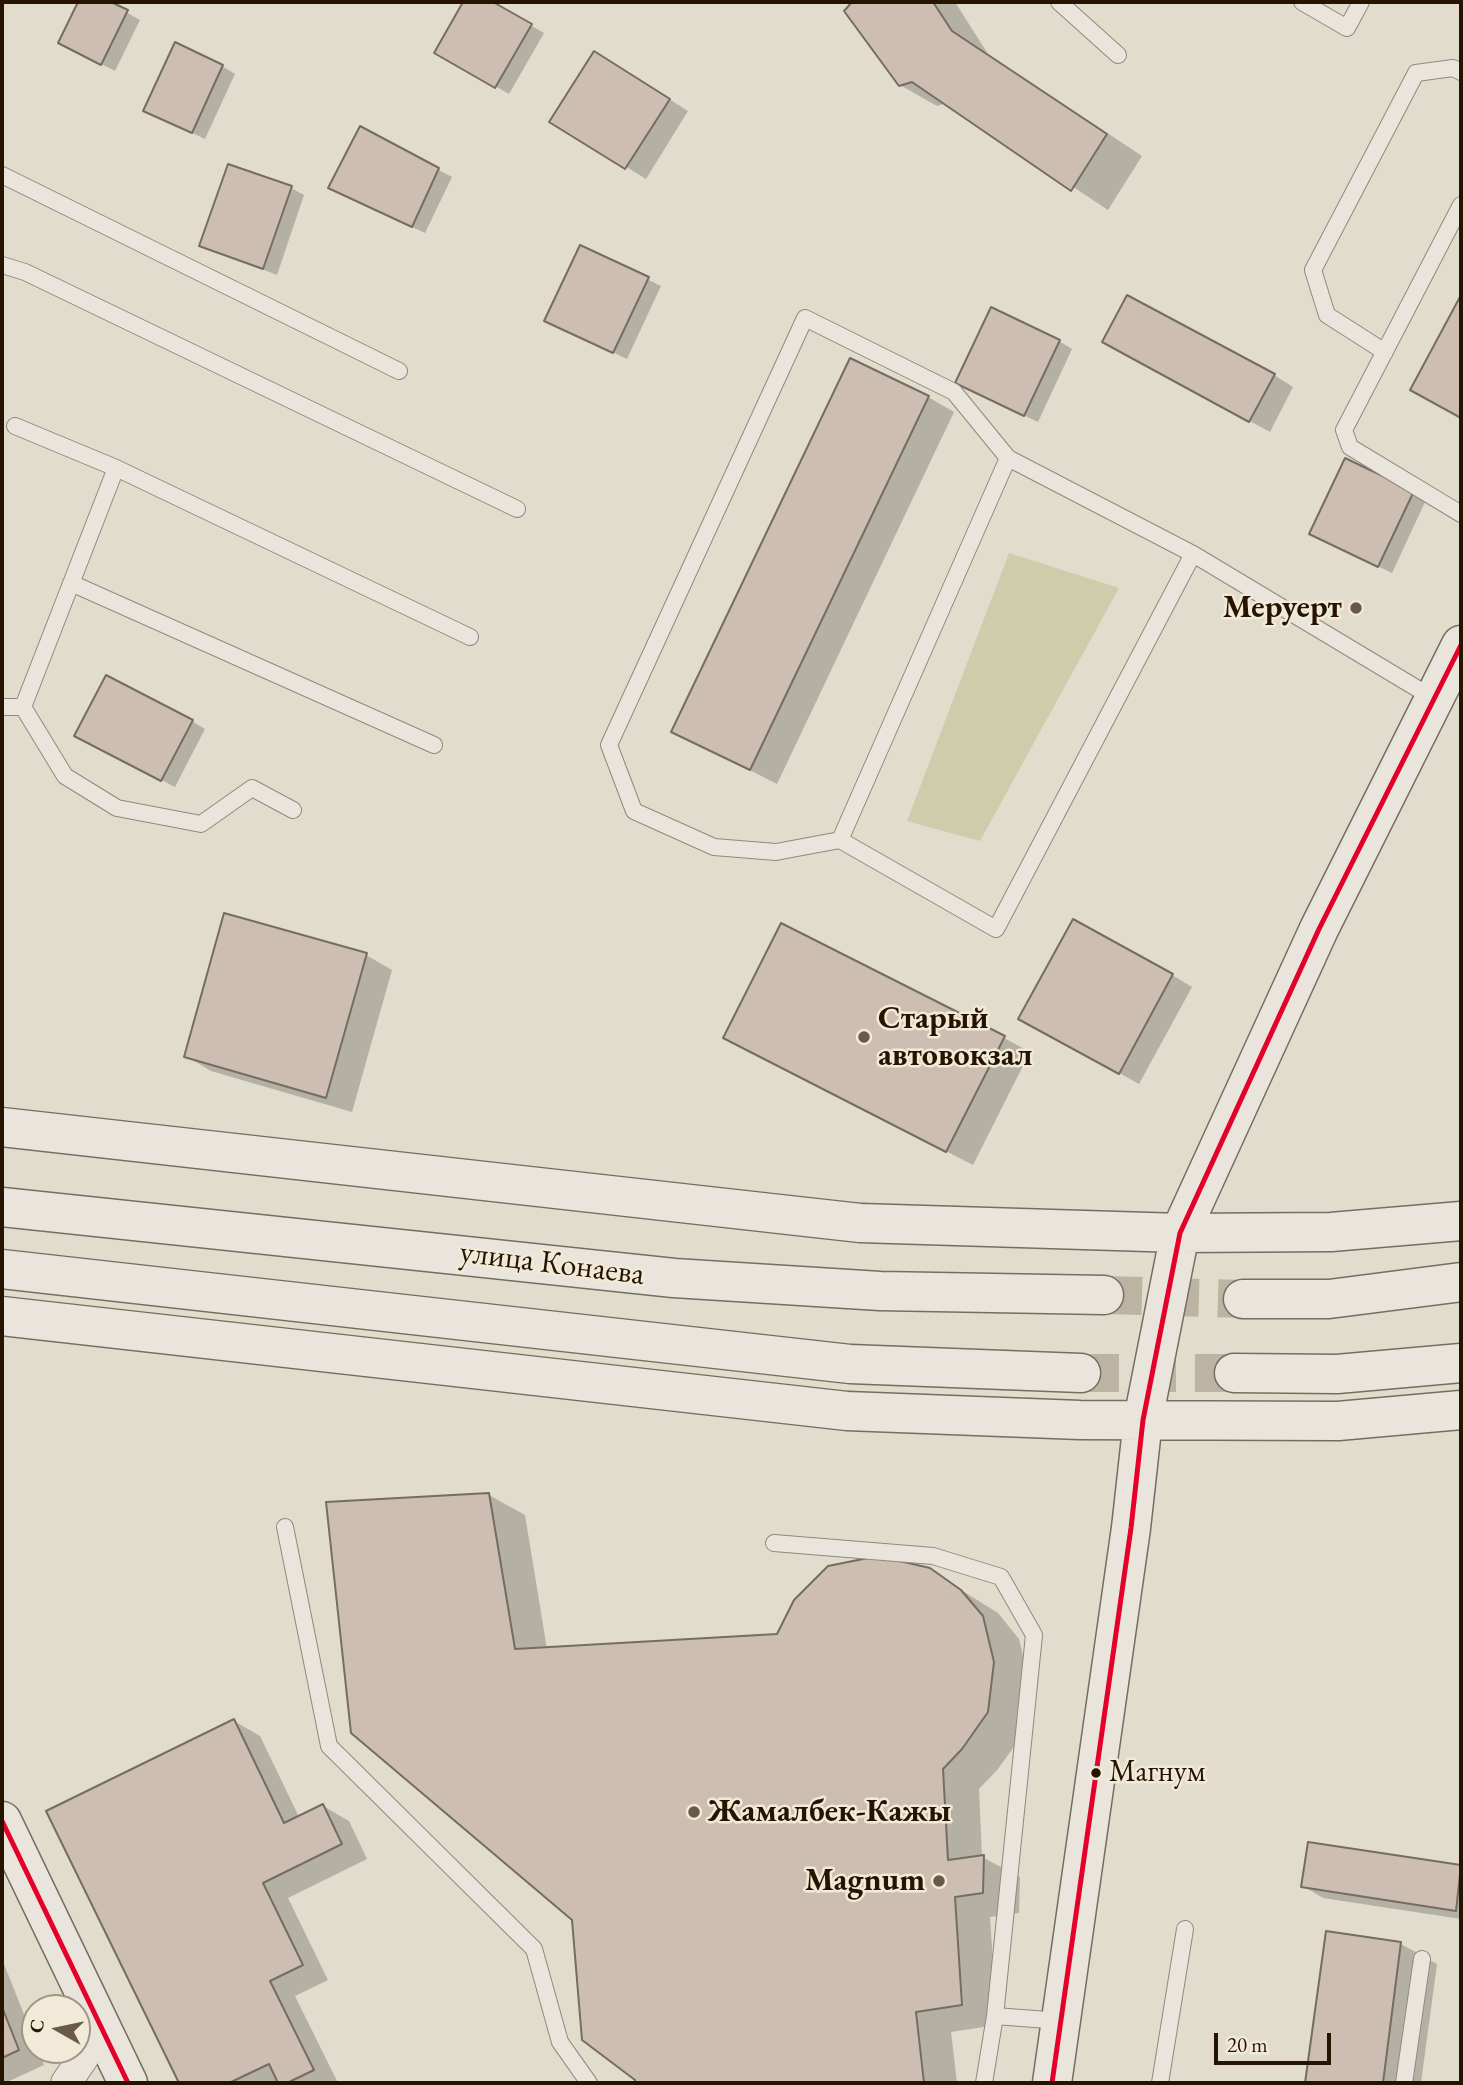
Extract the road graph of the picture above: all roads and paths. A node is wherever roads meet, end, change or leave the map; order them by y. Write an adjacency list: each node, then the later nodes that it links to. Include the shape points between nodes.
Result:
1 (1059, 2): 4 (lane)
2 (1302, 2): 3 (lane, via 1347,28)
3 (1360, 2)
4 (1118, 55)
5 (1461, 72): 9 (lane, via 1453,68 1416,73 1313,270 1327,315)
6 (2, 175): 10 (lane)
7 (1461, 205): 9 (lane)
8 (2, 265): 14 (lane, via 25,272)
9 (1385, 352): 15 (lane, via 1344,430 1350,447)
10 (400, 371)
11 (15, 426): 13 (lane)
12 (1008, 458): 16 (lane); 25 (lane); 25 (lane, via 954,392 805,318 609,745 634,811 714,848 776,852)
13 (116, 468): 17 (lane); 18 (lane)
14 (517, 509)
15 (1461, 514)
16 (1193, 554): 20 (lane); 25 (lane, via 996,929)
17 (71, 583): 21 (lane); 23 (lane)
18 (470, 637)
19 (1461, 645): 20 (main road)
20 (1433, 698): 29 (main road, via 1319,929)
21 (23, 707): 22 (lane); 24 (lane, via 65,776 117,808 201,824 252,788)
22 (2, 708)
23 (434, 745)
24 (293, 810)
25 (840, 840)
26 (2, 1126): 29 (main road, via 860,1223)
27 (2, 1207): 32 (main road, улица Конаева, via 674,1278 880,1291)
28 (1461, 1221): 29 (main road, via 1331,1232)
29 (1180, 1233): 39 (main road)
30 (2, 1269): 36 (main road, via 850,1364)
31 (1461, 1282): 33 (main road, via 1329,1298)
32 (1104, 1295)
33 (1243, 1299)
34 (2, 1316): 39 (main road, via 847,1411)
35 (1461, 1363): 37 (main road, via 1336,1374)
36 (1081, 1373)
37 (1234, 1373)
38 (1461, 1410): 39 (main road, via 1338,1421)
39 (1143, 1420): 46 (main road)
40 (285, 1527): 50 (lane, via 329,1746 534,1949 560,2042)
41 (774, 1543): 45 (lane, via 933,1556 1001,1577 1034,1634)
42 (2, 1821): 47 (main road)
43 (1185, 1929): 53 (lane)
44 (1422, 1959): 54 (lane)
45 (995, 2016): 46 (lane); 51 (lane)
46 (1061, 2021): 52 (main road)
47 (102, 2030): 48 (street); 49 (main road)
48 (66, 2083)
49 (128, 2083)
50 (589, 2083)
51 (984, 2083)
52 (1052, 2083)
53 (1160, 2083)
54 (1404, 2083)

